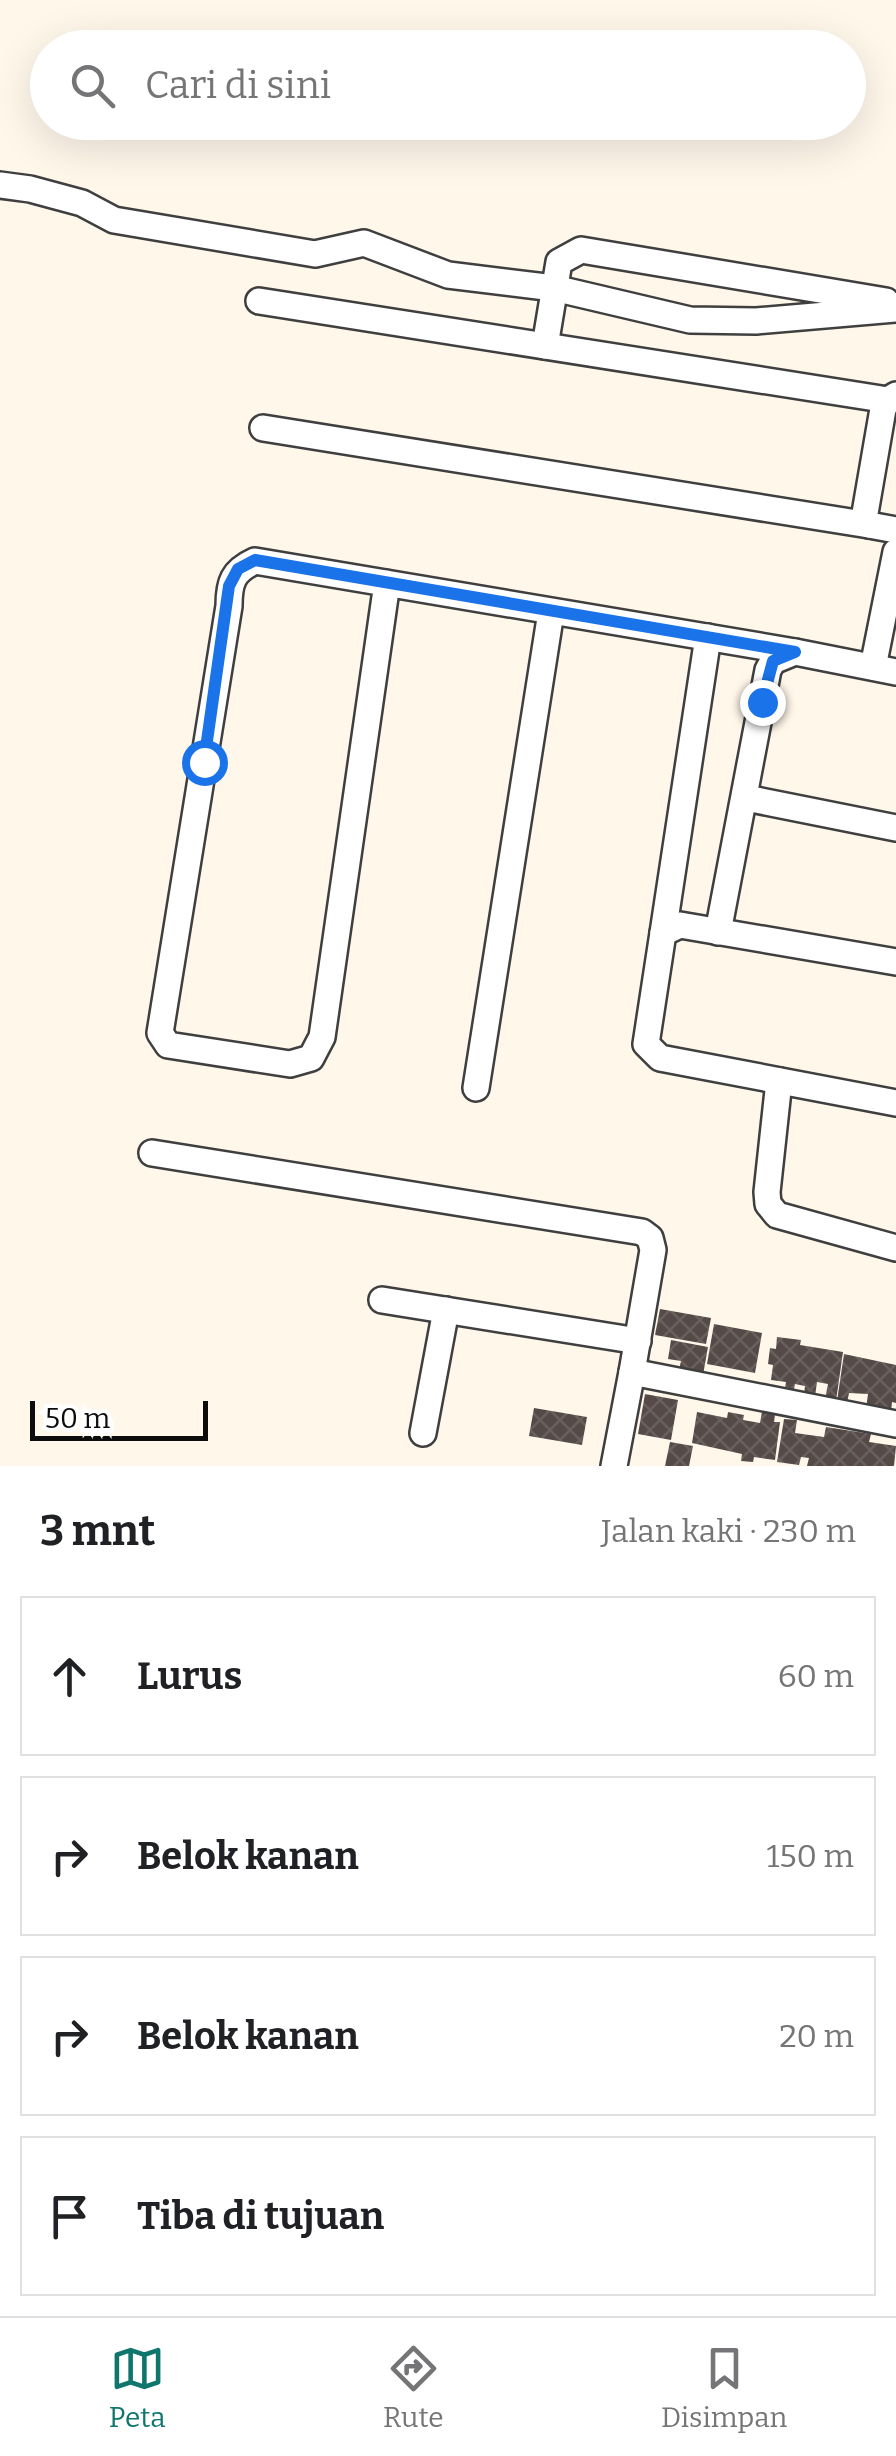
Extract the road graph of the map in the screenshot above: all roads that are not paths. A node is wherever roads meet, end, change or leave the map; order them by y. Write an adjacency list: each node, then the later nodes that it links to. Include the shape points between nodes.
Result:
1 (0, 185): 2 (street, via 82,203 114,220 314,254 364,243 448,275)
2 (554, 288): 4 (street, via 690,320 756,322); 4 (street, via 559,262 581,250); 5 (street)
3 (259, 301): 5 (street)
4 (896, 306)
5 (545, 346): 6 (street)
6 (892, 398): 8 (street, via 864,511)
7 (262, 428): 8 (street)
8 (869, 525): 9 (street)
9 (896, 530)
10 (896, 552): 15 (street)
11 (387, 583): 11 (street, via 255,560 238,569 229,586 160,1034 168,1045 290,1064 312,1058 322,1036); 12 (street)
12 (551, 612): 13 (street); 22 (street)
13 (708, 637): 14 (street); 19 (street)
14 (795, 652): 15 (street); 16 (street, via 768,670)
15 (884, 670)
16 (746, 798): 17 (street); 18 (street)
17 (896, 828)
18 (718, 932): 19 (street, via 680,925); 20 (street)
19 (663, 933): 21 (street, via 647,1033 652,1053)
20 (896, 962)
21 (778, 1082): 23 (street); 25 (street, via 767,1192 772,1210)
22 (476, 1088)
23 (896, 1103)
24 (152, 1153): 28 (street, via 642,1232 653,1250)
25 (896, 1248)
26 (382, 1300): 27 (street)
27 (446, 1310): 28 (street); 31 (street)
28 (638, 1341): 29 (street)
29 (632, 1372): 30 (street); 32 (street)
30 (896, 1424)
31 (424, 1433)
32 (614, 1466)

